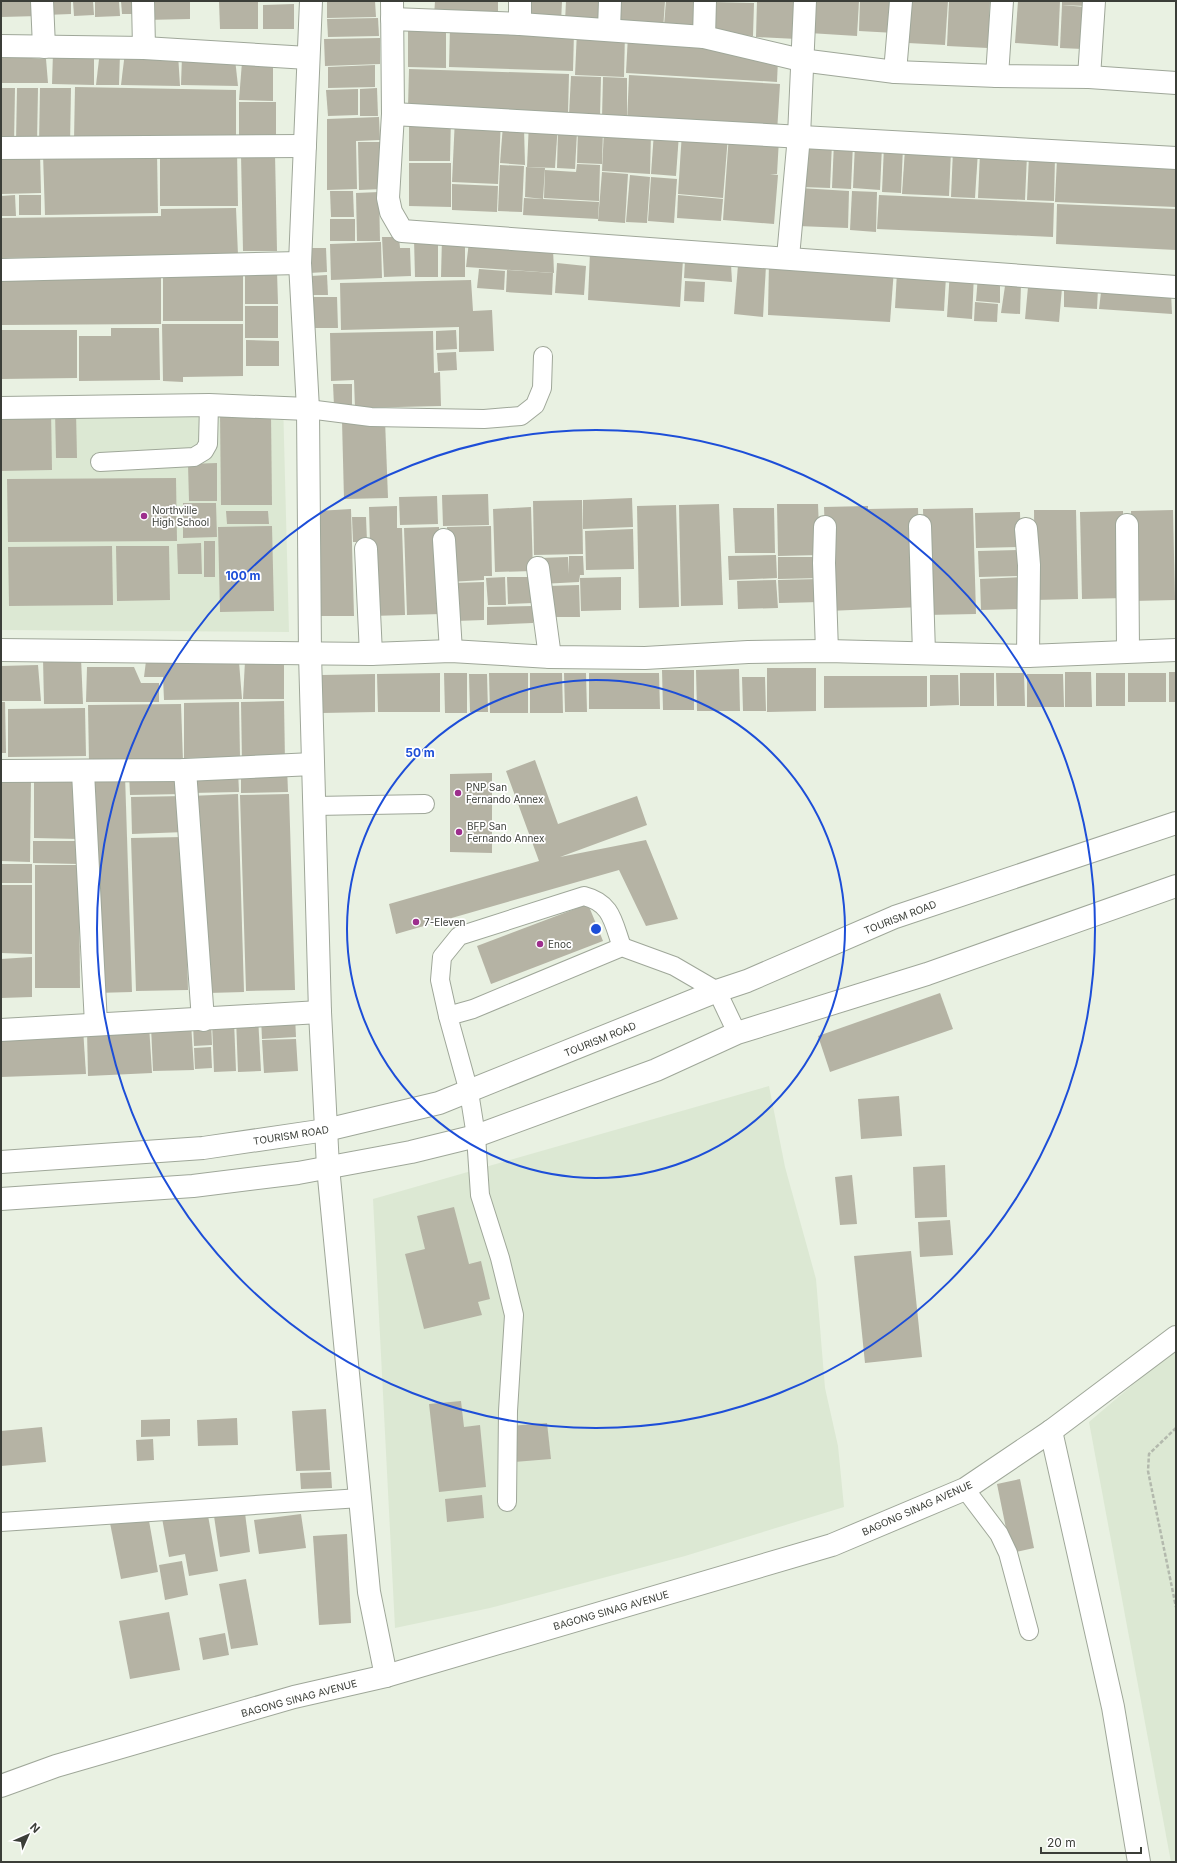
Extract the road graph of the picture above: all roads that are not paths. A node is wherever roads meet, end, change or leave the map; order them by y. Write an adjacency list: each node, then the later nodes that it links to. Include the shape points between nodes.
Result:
1 (42, 1): 16 (street)
2 (143, 1): 17 (street)
3 (311, 1): 18 (street)
4 (520, 1): 12 (street)
5 (610, 1): 13 (street)
6 (706, 1): 14 (street)
7 (805, 1): 19 (street)
8 (901, 1): 20 (street)
9 (1002, 1): 21 (street)
10 (1094, 1): 22 (street)
11 (392, 10): 12 (street); 24 (street)
12 (520, 24): 13 (street)
13 (609, 29): 14 (street)
14 (704, 37): 19 (street)
15 (1, 46): 16 (street)
16 (44, 47): 17 (street)
17 (144, 48): 18 (street)
18 (308, 58): 26 (street)
19 (801, 60): 20 (street); 25 (street)
20 (895, 72): 21 (street)
21 (997, 76): 22 (street)
22 (1089, 77): 23 (street)
23 (1176, 83)
24 (393, 114): 25 (street); 29 (street, via 388,198 391,212 402,231)
25 (799, 136): 28 (street); 29 (street)
26 (305, 146): 27 (street); 30 (street)
27 (1, 148)
28 (1176, 158)
29 (788, 257): 32 (street)
30 (300, 263): 31 (street); 36 (street)
31 (1, 270)
32 (1176, 287)
33 (543, 356): 36 (lane, via 542,388 535,405 521,416 484,419 371,416)
34 (209, 405): 35 (street); 36 (street); 37 (lane, via 208,444 204,451 194,457)
35 (1, 408)
36 (308, 409): 51 (street)
37 (100, 462)
38 (1127, 525): 49 (street)
39 (920, 526): 50 (street)
40 (825, 527): 48 (street)
41 (1026, 529): 53 (street, via 1029,565)
42 (444, 540): 47 (street)
43 (366, 549): 52 (street)
44 (538, 568): 54 (street)
45 (1, 650): 51 (street)
46 (1176, 650): 49 (street)
47 (451, 651): 52 (street); 54 (street)
48 (827, 651): 50 (street); 54 (street, via 748,652 644,658)
49 (1128, 652): 53 (street)
50 (924, 653): 53 (street)
51 (310, 654): 52 (street); 55 (street)
52 (371, 654)
53 (1028, 656)
54 (550, 657)
55 (313, 764): 56 (street); 60 (street)
56 (185, 770): 58 (street); 67 (street)
57 (1, 771): 58 (street)
58 (83, 772): 68 (street)
59 (425, 804): 60 (lane)
60 (315, 806): 65 (street)
61 (1176, 824): 64 (street, TOURISM ROAD, via 895,917 747,981)
62 (1176, 886): 70 (street, via 927,974)
63 (622, 947): 64 (lane, via 674,966); 66 (lane, via 473,1010); 66 (lane, via 609,911 597,899 584,896 459,936 442,957 440,980)
64 (717, 991): 70 (lane); 71 (street, TOURISM ROAD)
65 (320, 1012): 67 (street); 72 (street)
66 (448, 1016): 71 (lane)
67 (203, 1020): 68 (street)
68 (96, 1024): 69 (street)
69 (1, 1030)
70 (737, 1033): 73 (street, via 656,1070)
71 (469, 1092): 72 (street, TOURISM ROAD, via 439,1103); 73 (lane)
72 (326, 1130): 74 (street, TOURISM ROAD, via 203,1148); 75 (street)
73 (476, 1136): 75 (street, via 411,1152); 81 (lane, via 480,1195 500,1258 514,1315 508,1411)
74 (1, 1162)
75 (328, 1167): 76 (street, via 192,1186); 80 (street)
76 (1, 1199)
77 (1176, 1338): 78 (street, BAGONG SINAG AVENUE)
78 (1051, 1431): 79 (street, BAGONG SINAG AVENUE); 86 (street, via 1113,1707)
79 (965, 1489): 83 (lane, via 999,1534 1008,1553); 84 (street, BAGONG SINAG AVENUE, via 832,1545)
80 (360, 1498): 82 (lane); 84 (street, via 369,1592)
81 (507, 1502)
82 (1, 1522)
83 (1029, 1630)
84 (386, 1676): 85 (street, BAGONG SINAG AVENUE, via 286,1700 56,1766)
85 (1, 1786)
86 (1139, 1862)

